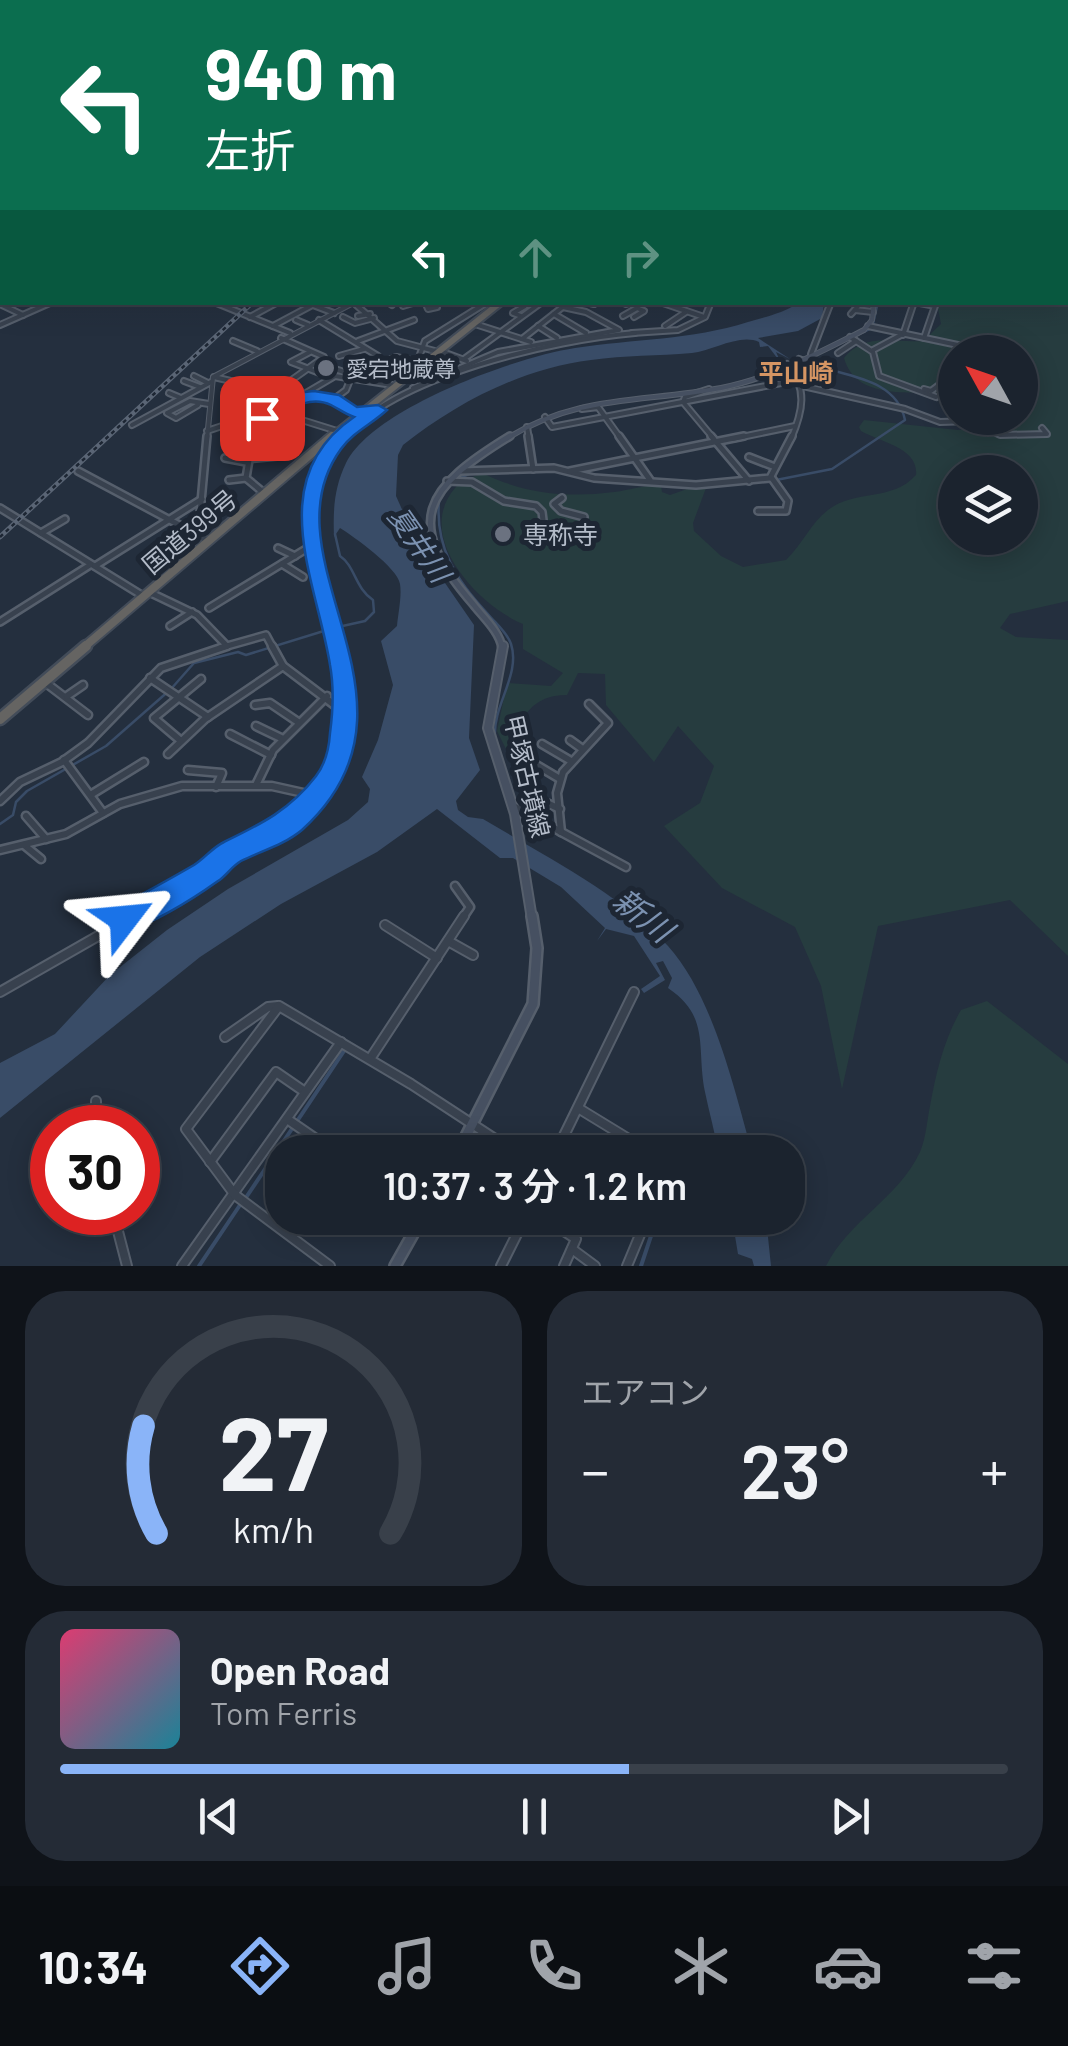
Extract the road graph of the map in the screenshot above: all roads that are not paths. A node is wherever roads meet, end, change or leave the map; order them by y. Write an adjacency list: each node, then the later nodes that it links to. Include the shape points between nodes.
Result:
1 (2, 305): 31 (street)
2 (45, 305): 31 (street)
3 (222, 305): 32 (street)
4 (272, 305): 32 (street)
5 (308, 305): 45 (street)
6 (316, 305): 29 (street)
7 (350, 305): 29 (street)
8 (357, 305): 34 (street)
9 (406, 305): 23 (street)
10 (426, 305): 25 (street)
11 (490, 305): 68 (street)
12 (491, 305): 43 (highway, 国道399号)
13 (538, 305): 35 (street)
14 (566, 305): 30 (street); 50 (street)
15 (653, 305): 26 (street)
16 (675, 305): 27 (street)
17 (709, 305): 39 (street)
18 (830, 305): 74 (street)
19 (859, 305): 28 (street, via 853,312)
20 (874, 305): 28 (main road)
21 (914, 305): 56 (street)
22 (930, 305): 59 (street, via 935,306)
23 (403, 306)
24 (525, 306): 35 (street, via 514,313)
25 (437, 307)
26 (643, 310): 36 (street); 38 (street)
27 (686, 312): 39 (street); 48 (street)
28 (873, 312): 49 (main road)
29 (334, 313): 41 (street)
30 (554, 314): 47 (street); 54 (street)
31 (23, 315): 44 (street)
32 (252, 316): 45 (street)
33 (358, 316): 34 (street)
34 (372, 316): 37 (street, via 355,323); 51 (street)
35 (521, 316): 52 (street)
36 (623, 316)
37 (343, 317)
38 (634, 317)
39 (705, 318): 55 (street, via 678,330)
40 (296, 320): 46 (street)
41 (319, 320): 46 (street); 65 (street)
42 (414, 320): 51 (street)
43 (472, 324): 52 (street); 72 (highway, 国道399号)
44 (0, 325)
45 (273, 325): 53 (street)
46 (308, 325): 53 (street)
47 (538, 326): 58 (street); 61 (street)
48 (665, 326)
49 (872, 326): 56 (street); 62 (main road)
50 (619, 330): 54 (street); 55 (street)
51 (386, 332): 65 (street); 67 (street)
52 (500, 332): 61 (street); 79 (street)
53 (290, 333): 57 (street)
54 (587, 333): 58 (street)
55 (634, 334): 113 (street, via 561,342 485,361)
56 (902, 335): 59 (street); 70 (street)
57 (281, 338): 71 (street); 73 (street)
58 (558, 338): 66 (street)
59 (924, 338): 63 (street)
60 (408, 339): 67 (street)
61 (522, 339): 66 (street)
62 (853, 339): 70 (street); 74 (main road)
63 (938, 340)
64 (233, 341): 71 (street)
65 (358, 342): 69 (street)
66 (534, 343): 79 (street)
67 (404, 345): 68 (street)
68 (419, 348): 72 (street); 78 (street)
69 (364, 349): 75 (street); 82 (street, via 378,356)
70 (873, 350): 97 (street, via 877,375)
71 (257, 351): 93 (street)
72 (436, 351): 78 (highway, 国道399号); 79 (street)
73 (312, 352): 83 (street, via 324,358); 83 (street, via 291,362)
74 (811, 354): 76 (main road)
75 (339, 356)
76 (799, 359): 81 (street); 85 (main road)
77 (387, 361): 78 (street)
78 (423, 361): 87 (highway, 国道399号)
79 (467, 361): 100 (street)
80 (349, 363): 82 (street)
81 (806, 364): 85 (street); 88 (street)
82 (363, 366): 91 (street)
83 (307, 368): 90 (street); 99 (street)
84 (376, 368): 87 (street)
85 (797, 368): 94 (street); 101 (main road)
86 (335, 369): 91 (street)
87 (408, 372): 95 (highway, 国道399号)
88 (828, 373)
89 (194, 376): 93 (street)
90 (330, 377): 91 (street); 103 (street)
91 (352, 378): 95 (street); 105 (street)
92 (184, 380): 98 (street)
93 (211, 381): 98 (street); 99 (street); 109 (street)
94 (800, 383): 107 (street); 119 (street, via 805,402); 121 (street, via 940,422 972,421 1003,435 1040,437 1047,434)
95 (392, 385): 115 (highway, 国道399号)
96 (938, 386): 97 (street, via 931,391)
97 (912, 387): 104 (street)
98 (200, 388): 106 (street)
99 (278, 388): 103 (street)
100 (412, 388)
101 (710, 389): 107 (street); 111 (main road)
102 (169, 393): 106 (street)
103 (301, 397): 105 (street); 114 (street)
104 (936, 397)
105 (334, 398): 115 (street)
106 (180, 399): 108 (street); 118 (street)
107 (683, 402): 116 (street); 126 (street)
108 (186, 403): 110 (street); 110 (street, via 167,413 176,418)
109 (210, 404): 110 (street); 123 (street)
110 (198, 405)
111 (565, 409): 116 (street, via 598,407); 117 (main road)
112 (246, 410): 122 (street)
113 (378, 410): 115 (street); 156 (street, via 346,432 323,464 310,511)
114 (272, 411): 124 (street); 131 (street, via 254,428)
115 (359, 413): 124 (highway, 国道399号)
116 (606, 416): 117 (street, via 552,427); 130 (street)
117 (545, 417): 120 (main road)
118 (132, 425)
119 (794, 426): 126 (street); 132 (street)
120 (527, 427): 133 (street); 137 (main road)
121 (1042, 428)
122 (218, 429): 123 (street); 125 (street)
123 (207, 431): 144 (street)
124 (337, 431): 142 (highway, 国道399号)
125 (222, 435)
126 (716, 442): 130 (street); 141 (street)
127 (277, 456): 131 (street)
128 (749, 457): 132 (street)
129 (225, 458): 131 (street)
130 (635, 458): 135 (street); 140 (street)
131 (246, 460): 136 (street)
132 (776, 466): 138 (street)
133 (533, 469): 135 (street); 137 (street)
134 (78, 471): 151 (street)
135 (568, 472): 140 (street)
136 (246, 478): 139 (street); 142 (street)
137 (454, 478): 148 (street, via 504,501 533,505); 205 (main road, 甲塚古墳線, via 437,492 429,527 455,582 502,644 488,728)
138 (772, 479): 141 (street); 147 (street, via 788,501 786,512)
139 (228, 480)
140 (650, 480): 141 (street)
141 (749, 481)
142 (264, 494): 155 (highway, 国道399号)
143 (562, 498): 145 (street)
144 (202, 499): 151 (street); 154 (street)
145 (555, 505): 148 (street); 149 (street)
146 (0, 508): 153 (street)
147 (758, 511)
148 (542, 516): 152 (street, via 543,530)
149 (584, 517)
150 (65, 519): 153 (street)
151 (167, 520): 154 (street); 160 (street)
152 (528, 528)
153 (41, 533): 160 (street)
154 (198, 536): 155 (street)
155 (208, 541): 162 (highway, 国道399号)
156 (311, 546): 158 (street); 180 (street, via 342,666)
157 (278, 548): 158 (street)
158 (294, 556): 159 (street)
159 (282, 564): 161 (street); 163 (street)
160 (93, 565): 162 (street); 166 (street)
161 (303, 578)
162 (146, 594): 165 (street); 173 (highway, 国道399号)
163 (209, 608)
164 (0, 612): 166 (street)
165 (192, 612): 168 (street); 169 (street)
166 (8, 617): 167 (street)
167 (0, 622)
168 (170, 626)
169 (226, 646): 170 (street, via 266,635); 171 (street, via 172,663)
170 (283, 666): 176 (street); 182 (street)
171 (150, 678): 177 (street); 194 (street)
172 (201, 678): 177 (street)
173 (44, 681): 175 (street); 183 (highway, 国道399号)
174 (83, 685): 175 (street)
175 (66, 696): 181 (street)
176 (327, 696): 180 (street); 184 (street)
177 (178, 697): 182 (street); 188 (street, via 154,718)
178 (589, 704): 191 (street, via 608,723)
179 (255, 705): 184 (street, via 270,702)
180 (345, 714): 208 (street, via 335,768)
181 (88, 715)
182 (208, 717): 188 (street)
183 (0, 719)
184 (298, 722): 187 (street)
185 (256, 726): 187 (street)
186 (230, 734): 193 (street)
187 (283, 739): 193 (street)
188 (181, 740): 192 (street)
189 (570, 740): 191 (street)
190 (542, 744): 195 (street)
191 (581, 748): 195 (street)
192 (168, 754)
193 (270, 755): 200 (street)
194 (64, 760): 202 (street); 204 (street, via 20,782)
195 (571, 761): 199 (street)
196 (144, 762): 202 (street)
197 (533, 763): 199 (street)
198 (188, 770): 201 (street, via 222,773)
199 (562, 780): 206 (street)
200 (256, 785): 201 (street); 208 (street, via 308,794)
201 (216, 787): 207 (street, via 172,788)
202 (92, 794): 207 (street)
203 (540, 800): 206 (street)
204 (0, 802)
205 (514, 810): 210 (street); 232 (main road, 甲塚古墳線, via 538,948 533,1004)
206 (562, 812): 210 (street)
207 (102, 813): 211 (street)
208 (302, 813): 221 (street)
209 (26, 816): 211 (street)
210 (561, 832): 215 (street)
211 (46, 839): 212 (street)
212 (24, 845): 213 (street); 214 (street)
213 (0, 850)
214 (41, 859)
215 (626, 867)
216 (456, 886): 218 (street, via 470,907)
217 (385, 925): 220 (street)
218 (448, 941): 219 (street); 220 (street)
219 (474, 955)
220 (437, 958): 226 (street)
221 (0, 992)
222 (634, 992): 230 (street)
223 (279, 1006): 224 (street); 225 (street); 238 (street, via 186,1129)
224 (224, 1036)
225 (340, 1042): 226 (street); 227 (street)
226 (370, 1060): 232 (street)
227 (306, 1093): 231 (street); 238 (street, via 276,1072)
228 (96, 1101): 229 (street)
229 (96, 1105)
230 (578, 1108): 236 (street); 237 (street)
231 (287, 1119): 233 (street); 239 (street)
232 (473, 1124): 234 (main road, 甲塚古墳線); 235 (street)
233 (310, 1135)
234 (467, 1135)
235 (490, 1135)
236 (564, 1135)
237 (622, 1135)
238 (210, 1162): 239 (street)
239 (235, 1196): 247 (street); 248 (street)
240 (120, 1235): 246 (street)
241 (412, 1235): 249 (main road)
242 (517, 1235): 250 (street)
243 (572, 1235): 245 (street)
244 (640, 1235): 253 (street)
245 (572, 1249): 251 (street); 252 (street)
246 (127, 1266)
247 (182, 1266)
248 (330, 1266)
249 (395, 1266)
250 (502, 1266)
251 (564, 1266)
252 (596, 1266)
253 (627, 1266)

